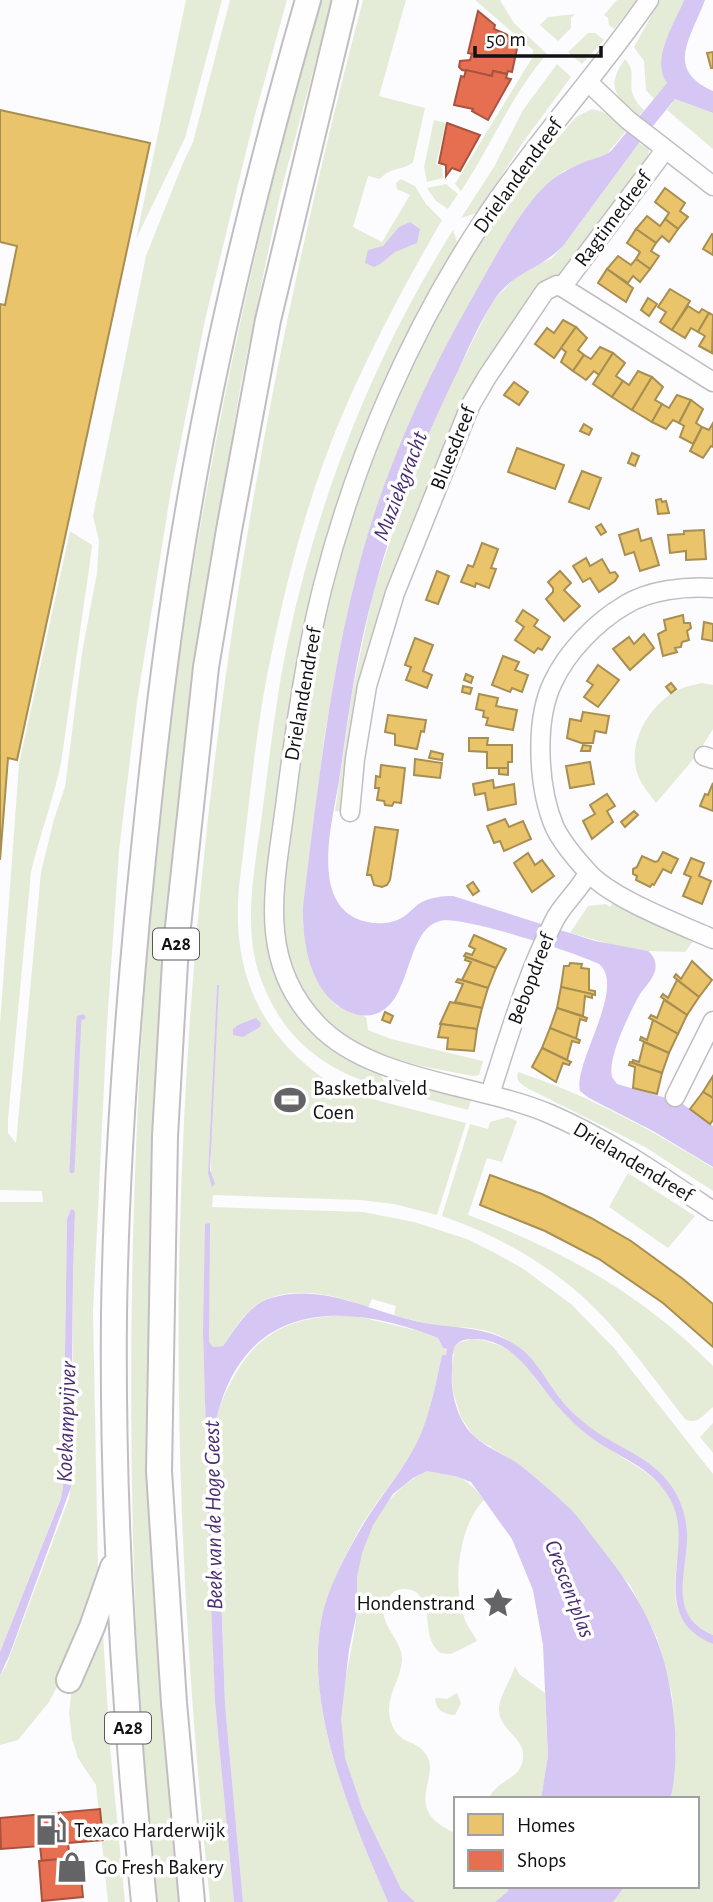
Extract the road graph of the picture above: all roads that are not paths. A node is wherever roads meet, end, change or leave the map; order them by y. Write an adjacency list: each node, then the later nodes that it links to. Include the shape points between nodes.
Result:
1 (307, 0): 17 (highway, A28, via 226,317 187,515 149,788 130,991 116,1286)
2 (345, 0): 20 (highway, A28, via 268,320 229,530 206,667 176,945 165,1136 159,1471)
3 (649, 0): 4 (street, Drielandendreef)
4 (588, 82): 5 (street, Ragtimedreef); 14 (street, Drielandendreef, via 502,194 464,253 408,356 365,457 335,545 311,640 295,729 273,916 279,962 303,1008 334,1040 378,1063)
5 (658, 145): 6 (street, Ragtimedreef); 7 (street, Ragtimedreef)
6 (713, 186)
7 (562, 287): 8 (street); 10 (street, Bluesdreef, via 545,291 470,406 395,593 375,656)
8 (713, 382)
9 (713, 588): 11 (street, via 691,586 626,604 566,659 551,684 541,729 540,775 555,829)
10 (350, 813)
11 (588, 873): 12 (street, via 622,897); 14 (street, Bebopdreef, via 555,918 541,949)
12 (713, 939)
13 (713, 1020): 15 (street)
14 (490, 1094): 16 (street, Drielandendreef, via 586,1131)
15 (675, 1097)
16 (713, 1211)
17 (118, 1553): 18 (highway, A28); 19 (highway, A28)
18 (69, 1680)
19 (144, 1902)
20 (191, 1902)

